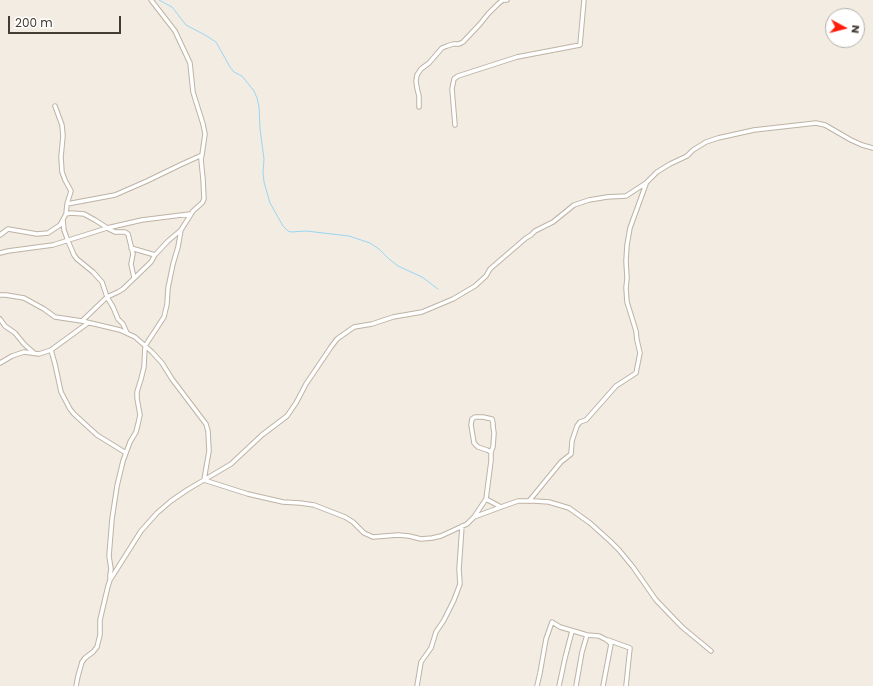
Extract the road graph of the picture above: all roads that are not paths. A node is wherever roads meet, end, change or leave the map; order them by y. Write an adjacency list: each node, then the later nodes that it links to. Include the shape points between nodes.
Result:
1 (151, 0): 8 (street, via 175,31 190,63 193,92 205,134)
2 (507, 0): 5 (street, via 498,4 463,42 442,48 421,69 416,81)
3 (584, 0): 6 (street, via 580,45 517,57 454,79 452,89)
4 (55, 106): 10 (street, via 62,125 62,172 71,191)
5 (419, 107)
6 (455, 126)
7 (873, 148): 9 (street, via 850,140 820,124 754,130 706,142 687,156 657,172)
8 (202, 155): 10 (street, via 115,195); 12 (street, via 204,199)
9 (646, 183): 34 (street, via 626,196 607,197 574,205 553,222 526,238 490,269 475,286 453,299 422,312 354,328 337,339 287,416 231,464); 36 (street, via 630,228 626,261 627,302 640,353 636,373 616,386 586,420 580,422 572,441 571,454 561,462)
10 (67, 204): 11 (street)
11 (66, 214): 13 (street); 14 (street, via 84,214)
12 (191, 214): 14 (street, via 142,220); 15 (street)
13 (63, 220): 16 (street, via 48,233 37,234 8,229); 17 (street)
14 (107, 228): 17 (street); 18 (street, via 128,234)
15 (181, 230): 20 (street); 28 (street, via 164,317)
16 (0, 235)
17 (68, 241): 19 (street); 23 (street, via 77,260 102,282)
18 (131, 248): 20 (street); 21 (street)
19 (0, 253)
20 (155, 254): 21 (street, via 151,262)
21 (134, 279): 23 (street)
22 (0, 296): 25 (street, via 24,298 54,317)
23 (107, 297): 25 (street); 27 (street)
24 (0, 319): 30 (street)
25 (82, 321): 26 (street)
26 (88, 323): 27 (street); 29 (street)
27 (127, 334): 28 (street)
28 (146, 346): 33 (street, via 144,367 136,398 140,415 136,432); 34 (street, via 162,363 206,424 209,451)
29 (51, 350): 30 (street); 33 (street, via 61,392 70,409 97,435)
30 (34, 353): 31 (street, via 24,352)
31 (0, 363)
32 (491, 452): 32 (street, via 474,443 471,425 475,417 493,420 494,438); 35 (street)
33 (126, 453): 40 (street, via 118,480 112,519)
34 (204, 480): 39 (street, via 283,502 314,505 346,517 364,533 373,537 432,538); 40 (street, via 157,514 142,531)
35 (486, 499): 37 (street); 38 (street)
36 (529, 501): 37 (street); 44 (street, via 549,502 569,508 590,523 620,550 656,600 682,627)
37 (501, 507): 38 (street)
38 (474, 517): 39 (street)
39 (462, 526): 46 (street, via 460,584 421,662)
40 (110, 580): 45 (street, via 100,620 97,647 82,662)
41 (572, 631): 42 (street); 47 (street, via 552,622 545,643); 48 (street)
42 (587, 635): 43 (street); 49 (street)
43 (607, 640): 50 (street, via 611,644); 51 (street, via 630,648)
44 (711, 651)
45 (76, 686)
46 (417, 686)
47 (537, 686)
48 (559, 686)
49 (576, 686)
50 (603, 686)
51 (626, 686)

